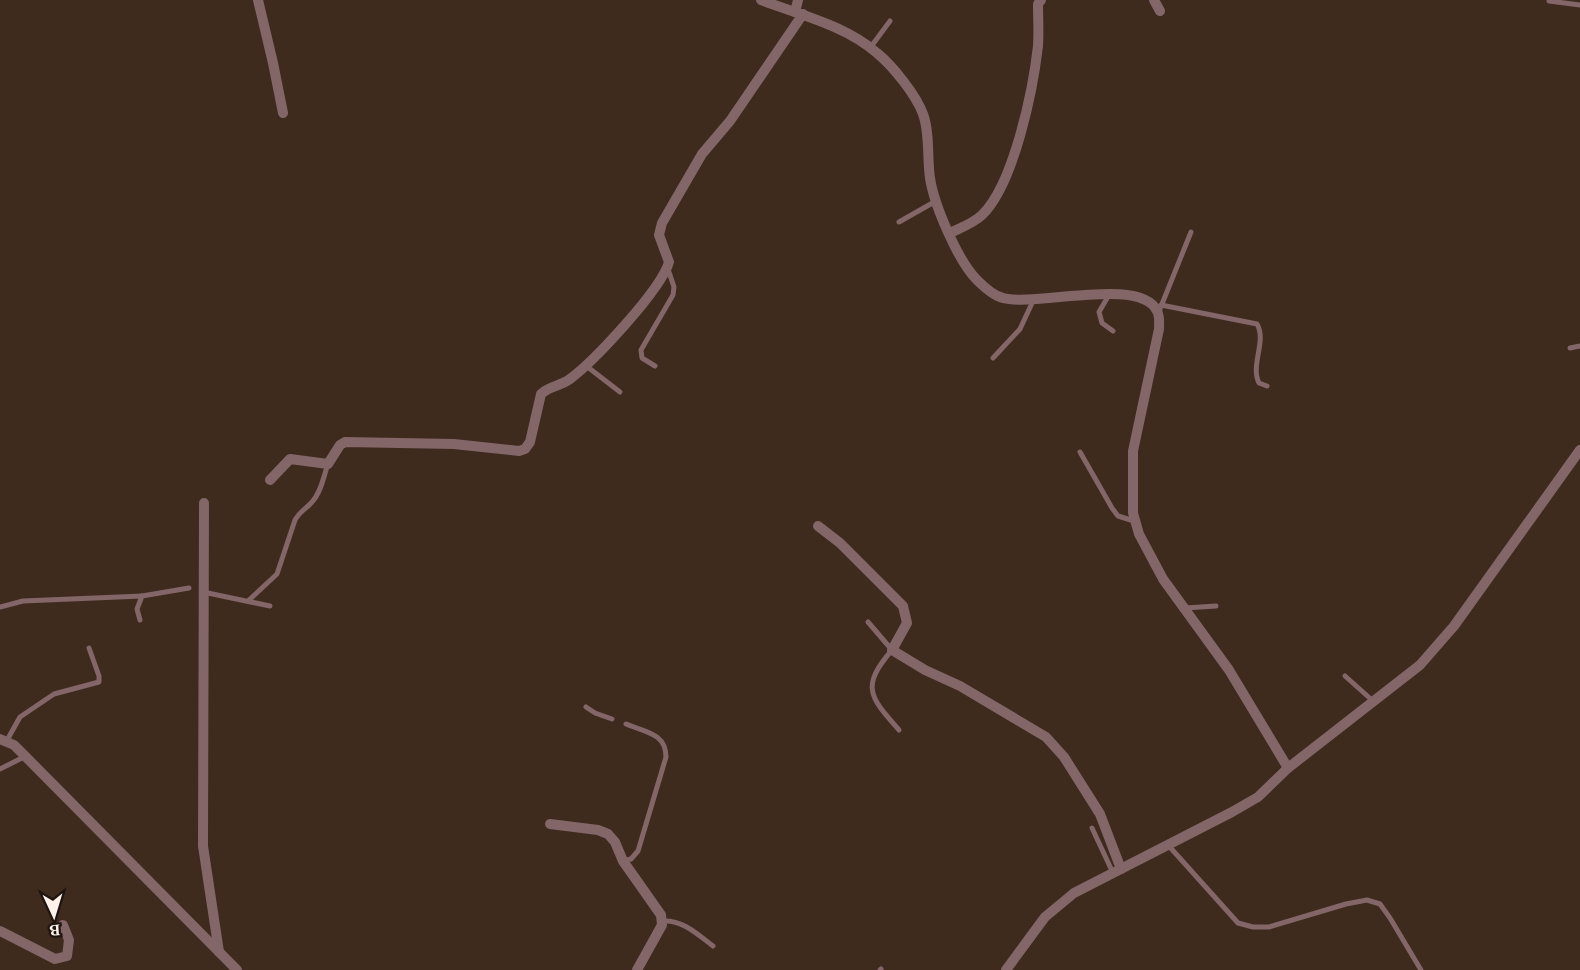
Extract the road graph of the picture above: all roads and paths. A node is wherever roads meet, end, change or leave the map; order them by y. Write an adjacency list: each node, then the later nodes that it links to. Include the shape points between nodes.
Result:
1 (258, 0): 12 (street)
2 (761, 0): 9 (street)
3 (798, 0): 9 (street)
4 (1041, 0): 16 (street, via 1027,112 1010,165 988,209)
5 (1154, 0): 8 (street)
6 (1549, 1): 7 (lane)
7 (1580, 5)
8 (1160, 10)
9 (799, 13): 11 (street); 17 (street, via 702,154 663,223 659,235 668,257)
10 (890, 21): 11 (lane)
11 (870, 48): 13 (street, via 915,97 924,117)
12 (283, 113)
13 (936, 201): 14 (lane); 16 (street)
14 (899, 222)
15 (1191, 232): 20 (lane)
16 (950, 233): 19 (street, via 967,270 982,285 1002,298)
17 (667, 267): 25 (street, via 654,291); 26 (lane, via 673,295 641,350 642,358)
18 (1110, 293): 19 (street); 20 (street, via 1149,302); 21 (lane, via 1099,312 1102,322)
19 (1034, 301): 24 (lane, via 1020,329)
20 (1160, 309): 27 (lane, via 1257,324 1260,335 1256,376); 34 (street, via 1133,451)
21 (1113, 331)
22 (1580, 346): 23 (lane)
23 (1570, 348)
24 (993, 358)
25 (585, 365): 28 (lane); 31 (street, via 570,379 541,394 530,442 522,450 345,442)
26 (655, 366)
27 (1267, 386)
28 (620, 392)
29 (1580, 450): 49 (street, via 1454,626 1420,665)
30 (1080, 452): 34 (lane, via 1118,516)
31 (328, 464): 32 (street, via 290,459); 39 (lane, via 315,497 295,520 277,574)
32 (270, 480)
33 (204, 503): 37 (street)
34 (1135, 521): 43 (street, via 1163,579)
35 (818, 526): 47 (street, via 903,606 908,623)
36 (189, 588): 38 (lane)
37 (201, 588): 39 (lane); 67 (street, via 203,846)
38 (142, 596): 42 (lane, via 23,601); 44 (lane, via 137,609)
39 (248, 601): 40 (lane)
40 (270, 606)
41 (1216, 606): 43 (lane)
42 (0, 607)
43 (1183, 608): 56 (street, via 1230,670)
44 (140, 620)
45 (868, 622): 47 (lane)
46 (89, 648): 54 (lane, via 99,682 54,694 20,717)
47 (892, 650): 53 (lane, via 874,674 871,688 878,706); 62 (street, via 1046,737 1064,757 1100,814)
48 (1345, 676): 49 (lane)
49 (1373, 702): 56 (street)
50 (586, 707): 51 (lane)
51 (612, 719)
52 (626, 724): 61 (lane, via 662,740 666,758 638,851)
53 (899, 730)
54 (3, 740): 55 (street)
55 (26, 756): 57 (lane); 67 (street)
56 (1288, 768): 60 (street, via 1258,797)
57 (0, 769)
58 (550, 824): 61 (street, via 608,834)
59 (1092, 828): 62 (lane)
60 (1168, 845): 62 (street); 71 (lane, via 1238,923 1269,927 1346,904 1366,900 1380,904)
61 (623, 861): 63 (street)
62 (1117, 871): 70 (street, via 1074,893 1045,917)
63 (663, 921): 66 (lane, via 684,925); 69 (street)
64 (63, 925): 65 (street, via 69,947 67,956 55,959)
65 (0, 931)
66 (713, 946)
67 (219, 952): 68 (street)
68 (237, 970)
69 (637, 970)
70 (1006, 970)
71 (1420, 970)

